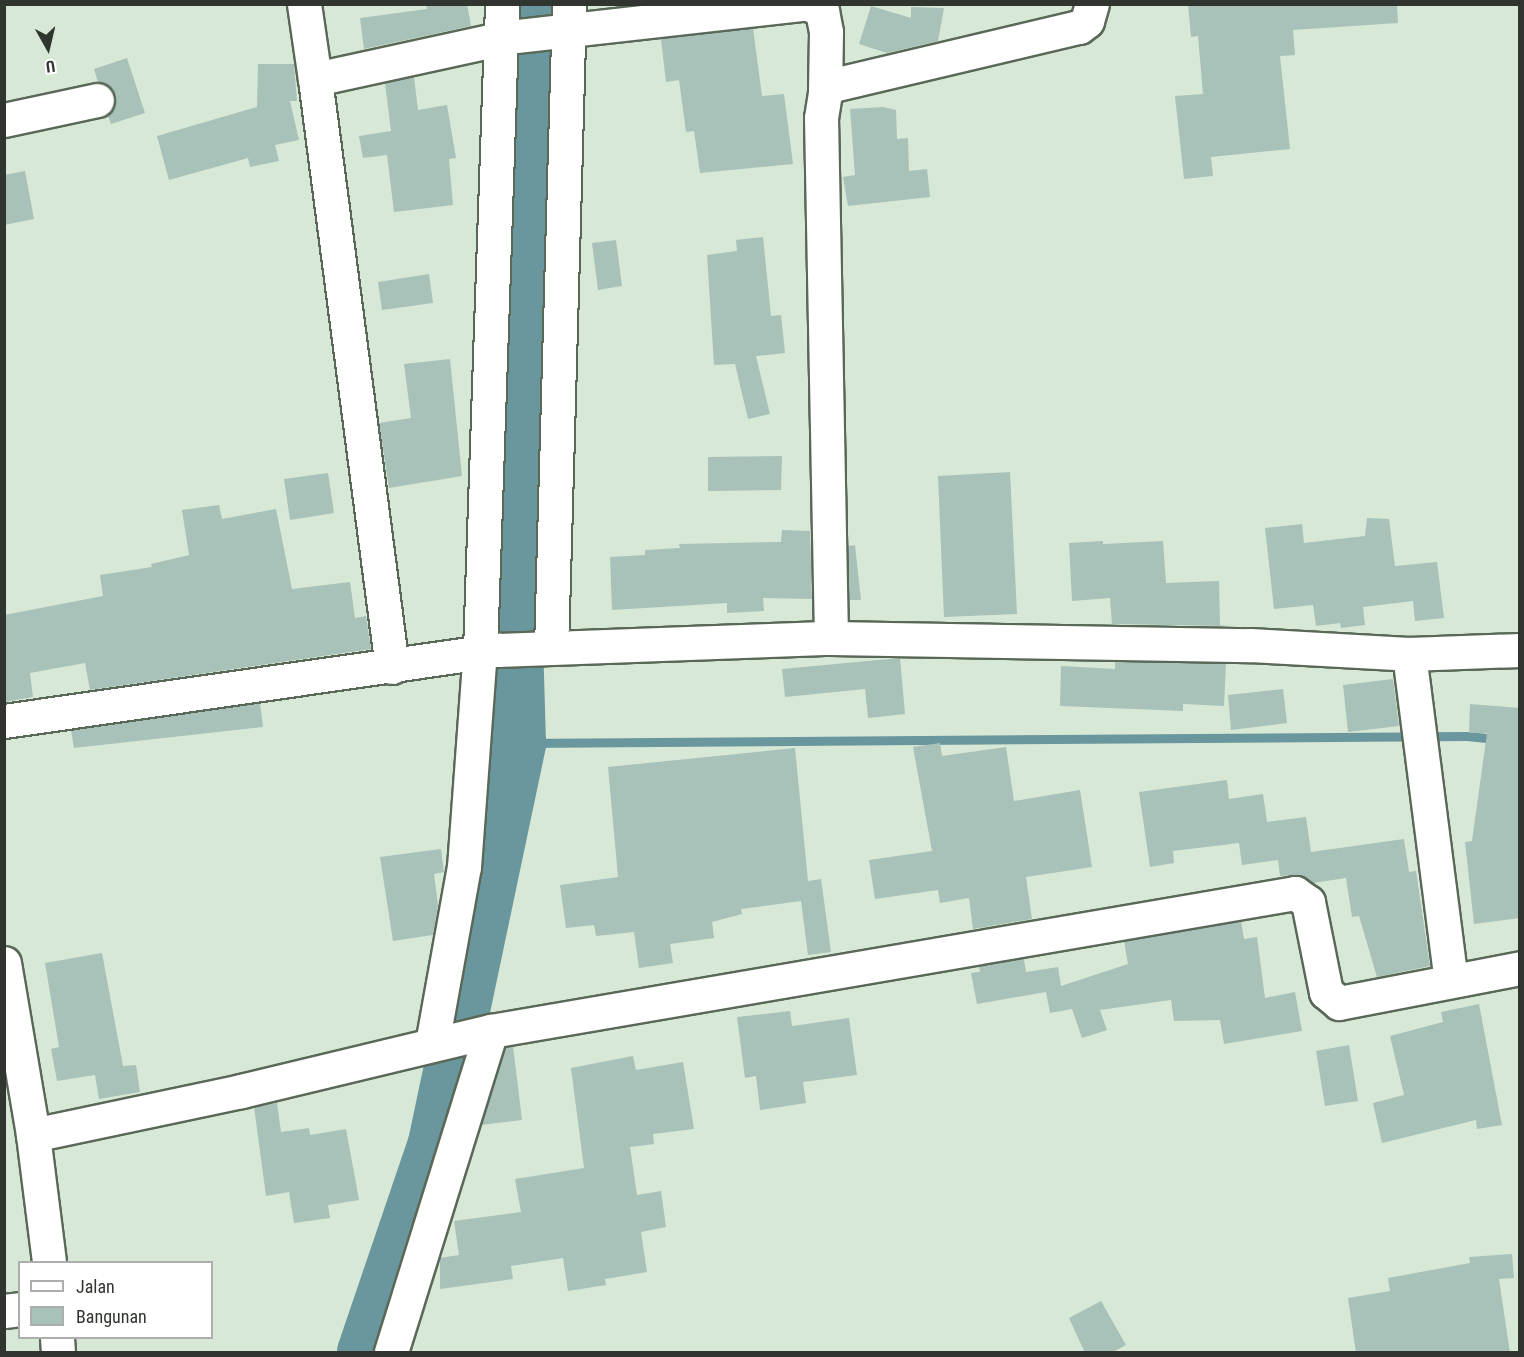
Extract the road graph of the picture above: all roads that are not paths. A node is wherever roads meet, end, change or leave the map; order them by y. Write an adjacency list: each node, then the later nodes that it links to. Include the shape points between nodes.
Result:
1 (304, 4): 8 (street)
2 (502, 4): 7 (street)
3 (802, 4): 6 (street)
4 (809, 4): 9 (street, via 822,11 826,32)
5 (1092, 4): 9 (street, via 1087,21 1079,27 833,85)
6 (564, 22): 7 (street); 13 (street)
7 (504, 37): 8 (street); 13 (street)
8 (315, 79): 16 (street)
9 (825, 92): 12 (street, via 821,118)
10 (97, 100): 11 (street)
11 (4, 120)
12 (831, 638): 13 (street); 15 (street, via 1250,645)
13 (514, 650): 16 (street); 22 (street, via 464,867)
14 (1520, 650): 15 (street)
15 (1409, 654): 20 (street)
16 (392, 667): 17 (street)
17 (4, 721)
18 (4, 963): 23 (street)
19 (1520, 968): 20 (street)
20 (1451, 980): 21 (street, via 1339,1003 1326,992 1308,902 1294,893)
21 (488, 1032): 22 (street); 25 (street)
22 (438, 1043): 23 (street, via 241,1091)
23 (33, 1135): 24 (street)
24 (48, 1261)
25 (391, 1353)

